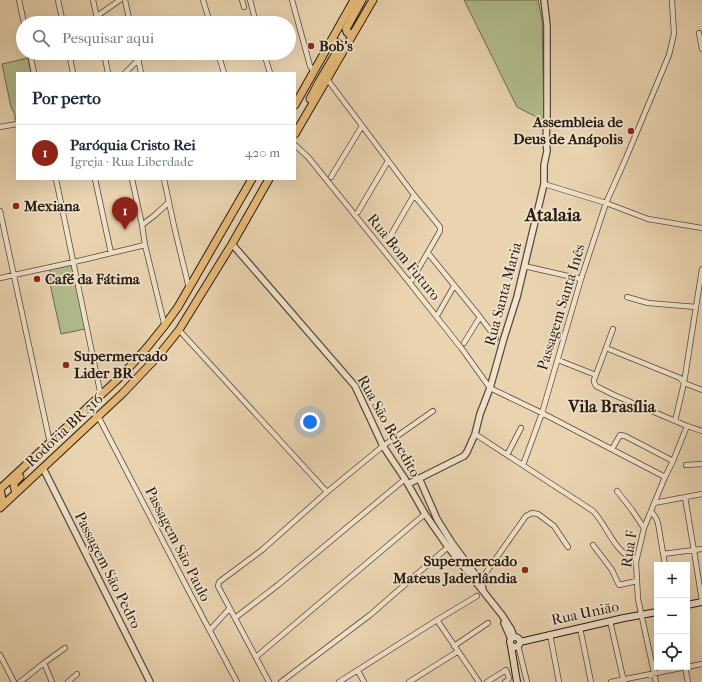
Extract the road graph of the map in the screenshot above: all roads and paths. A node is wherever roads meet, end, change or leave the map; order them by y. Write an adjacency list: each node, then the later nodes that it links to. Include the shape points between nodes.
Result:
1 (19, 0): 16 (street)
2 (58, 0): 17 (street)
3 (93, 0): 18 (street)
4 (120, 0): 18 (street)
5 (125, 0): 19 (street)
6 (203, 0): 20 (street)
7 (242, 0): 15 (street)
8 (250, 0): 21 (street)
9 (292, 0): 39 (street, via 310,66)
10 (362, 0): 22 (highway, via 346,29 349,34)
11 (373, 0): 22 (highway)
12 (544, 0): 56 (street, Rua Santa Maria, via 547,25 547,151)
13 (672, 0): 59 (street, Passagem Santa Inês, via 674,34 669,55)
14 (351, 2): 24 (highway)
15 (244, 7)
16 (22, 16)
17 (61, 16)
18 (97, 16)
19 (128, 16)
20 (208, 16)
21 (254, 16)
22 (354, 33): 40 (highway)
23 (699, 33): 25 (street)
24 (331, 41): 39 (highway); 42 (highway, via 338,43 340,48 319,82)
25 (702, 49)
26 (31, 60): 32 (street)
27 (70, 60): 33 (street)
28 (105, 60): 34 (street)
29 (138, 60): 35 (street); 36 (street)
30 (220, 60): 37 (street)
31 (266, 60): 38 (street)
32 (34, 72)
33 (73, 72)
34 (108, 72)
35 (126, 72)
36 (141, 72)
37 (224, 72)
38 (270, 72)
39 (314, 72): 41 (highway)
40 (327, 79): 42 (highway); 44 (street)
41 (296, 103)
42 (305, 116): 46 (highway)
43 (16, 124): 45 (street)
44 (362, 126): 48 (street); 49 (street)
45 (0, 127)
46 (296, 132)
47 (296, 146): 91 (street, Rua Bom Futuro, via 308,157 405,277)
48 (388, 161): 57 (street); 61 (street)
49 (331, 177)
50 (56, 180): 69 (street)
51 (95, 180): 67 (street)
52 (132, 180): 62 (street)
53 (164, 180): 58 (street)
54 (251, 180): 77 (highway, Rodovia BR-316)
55 (268, 180): 65 (highway, Rodovia BR-316)
56 (544, 184): 59 (street); 70 (street, Rua Santa Maria)
57 (414, 195): 64 (street); 68 (street, via 440,227)
58 (169, 202): 62 (street); 77 (street)
59 (606, 203): 63 (street, via 648,219); 74 (street, Passagem Santa Inês)
60 (0, 211): 72 (street)
61 (358, 212)
62 (142, 225): 66 (street)
63 (702, 228)
64 (388, 240)
65 (232, 244): 84 (highway, Rodovia BR-316); 103 (street, Rua São Benedito, via 352,381)
66 (146, 245): 67 (street); 82 (street)
67 (111, 253): 69 (street)
68 (428, 253): 75 (street); 76 (street)
69 (74, 262): 72 (street); 93 (street)
70 (524, 266): 74 (street); 91 (street, Rua Santa Maria)
71 (702, 269): 79 (street)
72 (14, 275): 73 (street); 102 (street)
73 (0, 278)
74 (581, 279): 88 (street, Passagem Santa Inês)
75 (412, 280)
76 (454, 286): 80 (street); 81 (street)
77 (190, 288): 82 (highway, Rodovia BR-316)
78 (627, 297): 79 (street, via 648,303)
79 (696, 307): 90 (street)
80 (438, 314)
81 (480, 316): 85 (street); 86 (street)
82 (165, 327): 93 (highway, Rodovia BR-316)
83 (613, 329): 87 (street)
84 (179, 330): 96 (highway, Rodovia BR-316, via 148,366); 117 (street)
85 (496, 338)
86 (464, 343)
87 (606, 348): 89 (street); 90 (street, via 680,378)
88 (558, 360): 89 (street); 95 (street, Passagem Santa Inês)
89 (595, 377): 97 (street, via 596,386)
90 (684, 383): 92 (street); 97 (street)
91 (490, 388): 95 (street); 101 (street, Rua Santa Maria)
92 (702, 390)
93 (102, 396): 102 (highway, Rodovia BR-316)
94 (433, 410): 103 (street)
95 (542, 413): 104 (street); 109 (street, Passagem Santa Inês)
96 (98, 416): 111 (highway, Rodovia BR-316); 149 (street, Passagem São Paulo)
97 (674, 421): 98 (street)
98 (687, 426): 100 (street); 107 (street, Rua F)
99 (521, 428): 106 (street)
100 (702, 431)
101 (475, 434): 106 (street); 113 (street, Rua Santa Maria, via 464,456)
102 (50, 443): 105 (highway, Rodovia BR-316)
103 (383, 446): 114 (street, Rua São Benedito); 117 (street)
104 (612, 449): 107 (street, via 620,435); 112 (street)
105 (42, 451): 115 (highway, Rodovia BR-316); 118 (highway, via 35,463 14,483)
106 (507, 455): 109 (street)
107 (673, 461): 112 (street, Rua F)
108 (702, 464): 110 (street)
109 (523, 465): 133 (street, via 593,511 627,556)
110 (686, 465)
111 (43, 468): 118 (highway, Rodovia BR-316); 171 (street, Passagem São Pedro)
112 (665, 477): 122 (street, Rua F)
113 (419, 478): 114 (street, Rua Santa Maria); 135 (street, Rua São Benedito, via 437,519)
114 (406, 482): 125 (street, Rua São Benedito); 144 (street)
115 (0, 489): 121 (highway)
116 (616, 491): 126 (street)
117 (327, 492): 141 (street, via 262,550 219,582 218,586)
118 (16, 493): 123 (highway, Rodovia BR-316)
119 (702, 494): 120 (street)
120 (685, 497): 122 (street); 131 (street)
121 (0, 502)
122 (654, 503): 124 (street, Rua F)
123 (0, 508)
124 (651, 511): 126 (street, Rua F); 132 (street, via 658,523)
125 (425, 514): 128 (street, Rua São Benedito); 156 (street)
126 (644, 528): 133 (street, Rua F)
127 (593, 545): 136 (street, via 612,570 619,585)
128 (448, 547): 137 (street, Rua São Benedito); 174 (street, via 370,615)
129 (568, 547): 135 (street, via 554,526 538,514 532,513 526,516)
130 (702, 549): 131 (street)
131 (694, 551): 132 (street); 139 (street)
132 (663, 554): 134 (street)
133 (637, 559): 136 (street, Rua F)
134 (664, 562)
135 (480, 581): 137 (street, Rua São Benedito)
136 (637, 581): 143 (street, Rua F)
137 (483, 591): 151 (street, Rua São Benedito, via 511,629)
138 (477, 596): 145 (street)
139 (702, 601): 140 (main road)
140 (690, 605)
141 (229, 609): 144 (street); 149 (street)
142 (654, 613): 143 (main road, Rua União)
143 (641, 615): 146 (main road, Rua União); 164 (street, Rua F)
144 (235, 618): 156 (street)
145 (436, 620): 153 (street); 163 (street)
146 (610, 621): 148 (main road, Rua União); 166 (street)
147 (488, 623): 153 (street)
148 (580, 628): 150 (main road, Rua União); 184 (street)
149 (210, 630): 172 (street, Passagem São Paulo)
150 (550, 634): 152 (main road, Rua União); 183 (street)
151 (512, 640): 152 (main road, via 517,638); 181 (main road)
152 (519, 644): 182 (street)
153 (454, 646): 155 (street)
154 (65, 648): 158 (street)
155 (457, 652): 177 (street); 178 (street)
156 (256, 657): 173 (street)
157 (1, 658): 167 (street)
158 (44, 663): 168 (street); 169 (street)
159 (702, 664): 160 (street)
160 (690, 666)
161 (670, 670): 164 (street)
162 (686, 670): 187 (street)
163 (358, 671): 175 (street); 176 (street)
164 (655, 673): 166 (street); 186 (street, Rua F)
165 (77, 674): 170 (street)
166 (623, 681): 185 (street)
167 (14, 682)
168 (20, 682)
169 (52, 682)
170 (68, 682)
171 (150, 682)
172 (237, 682)
173 (269, 682)
174 (281, 682)
175 (339, 682)
176 (364, 682)
177 (409, 682)
178 (479, 682)
179 (487, 682): 180 (street, via 506,670 509,678)
180 (505, 682)
181 (517, 682)
182 (527, 682)
183 (559, 682)
184 (591, 682)
185 (611, 682)
186 (656, 682)
187 (688, 682)

